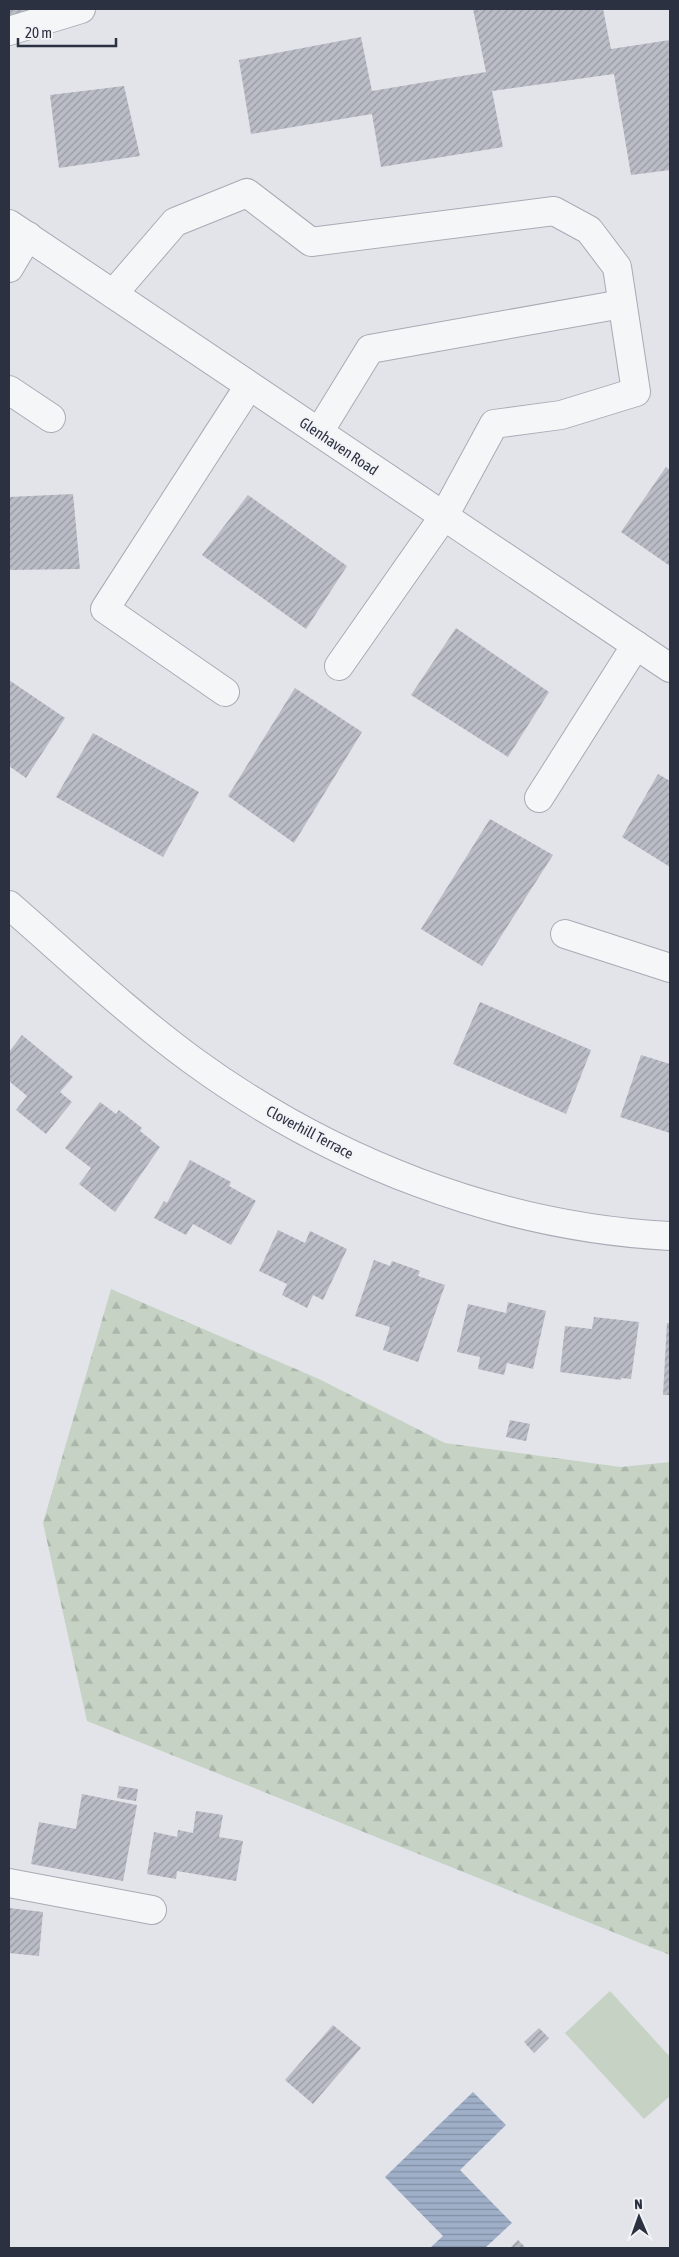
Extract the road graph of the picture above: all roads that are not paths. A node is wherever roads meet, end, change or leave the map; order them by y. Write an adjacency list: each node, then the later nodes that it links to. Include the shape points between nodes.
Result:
1 (81, 9): 2 (street)
2 (9, 31)
3 (18, 230): 4 (street); 5 (street, Glenhaven Road)
4 (9, 268)
5 (113, 294): 6 (street, via 175,222 247,193 311,242 554,211 589,230 617,266); 7 (street, Glenhaven Road)
6 (622, 304): 10 (street, via 370,349); 11 (street, via 636,392 561,415 494,424)
7 (249, 386): 10 (street, Glenhaven Road); 15 (street, via 105,609)
8 (9, 390): 9 (street)
9 (51, 418)
10 (319, 432): 11 (street, Glenhaven Road)
11 (444, 516): 12 (street, Glenhaven Road); 13 (street)
12 (636, 645): 14 (street, Glenhaven Road); 16 (street)
13 (339, 666)
14 (670, 668)
15 (225, 692)
16 (539, 798)
17 (9, 905): 20 (street, Cloverhill Terrace, via 191,1060 268,1111 336,1148 406,1178 479,1203 568,1224)
18 (565, 934): 19 (street)
19 (670, 968)
20 (670, 1236)
21 (9, 1883): 22 (street)
22 (152, 1910)

